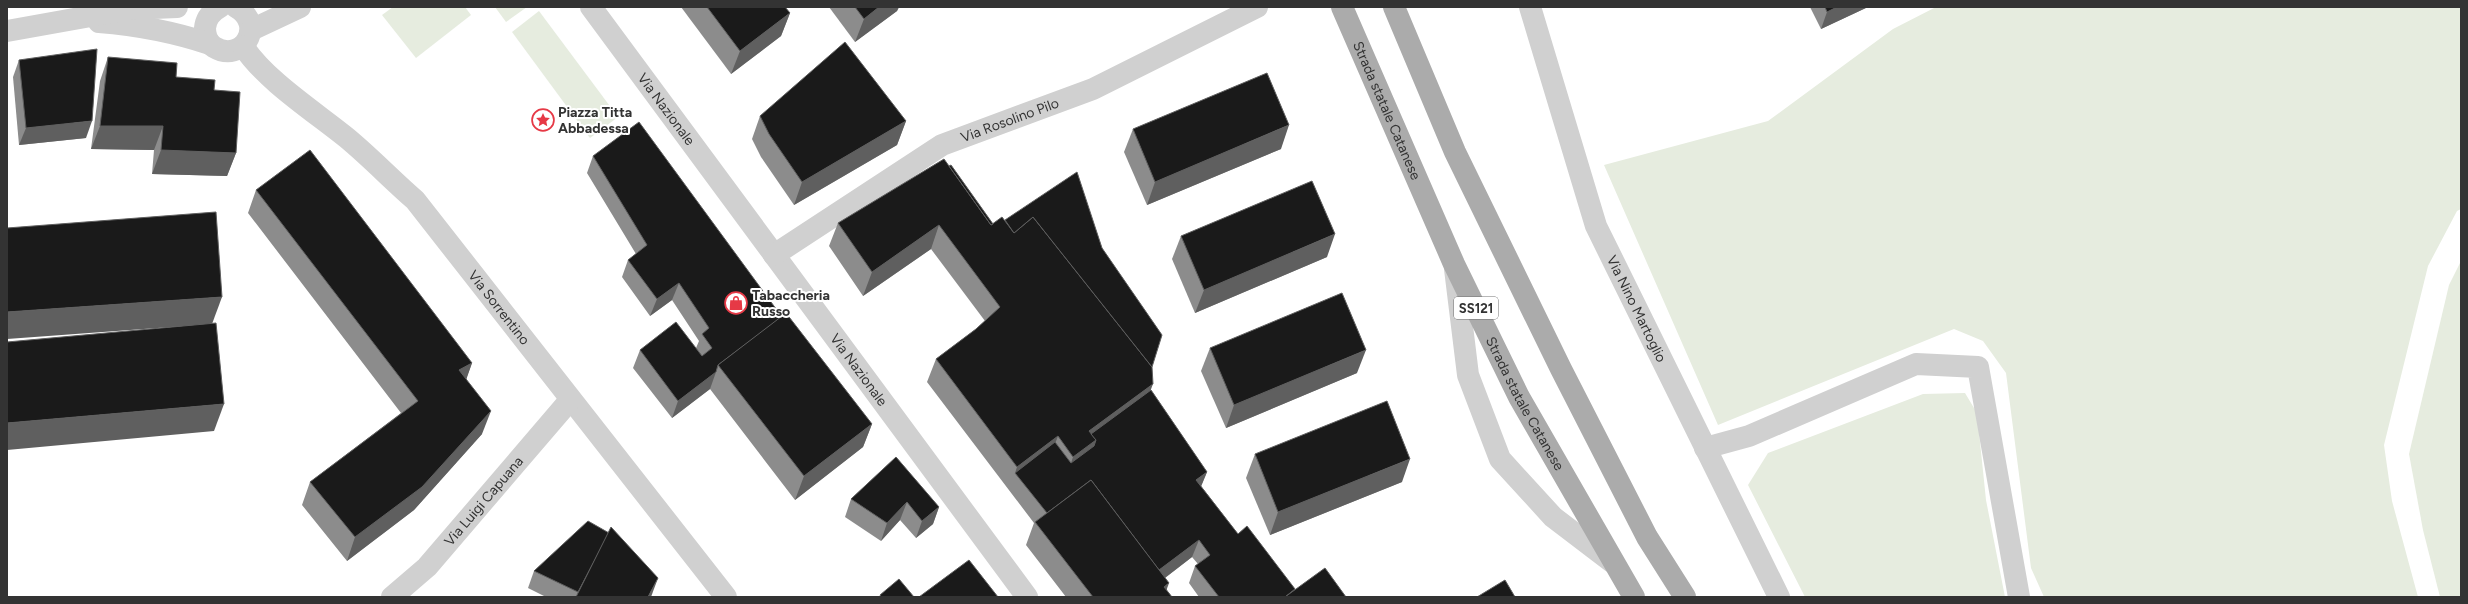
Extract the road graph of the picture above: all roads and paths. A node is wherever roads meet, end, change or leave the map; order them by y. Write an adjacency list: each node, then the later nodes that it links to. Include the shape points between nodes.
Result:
1 (178, 7): 12 (street, via 130,9)
2 (220, 7): 15 (street, via 212,11 206,21 205,33)
3 (236, 7): 14 (street, Via Sorrentino, via 243,11 249,20)
4 (249, 7): 5 (street)
5 (266, 7)
6 (300, 7): 14 (street)
7 (591, 7): 16 (street, Via Nazionale)
8 (1257, 7): 16 (street, Via Rosolino Pilo, via 1093,89 942,145)
9 (1342, 7): 17 (main road, Strada statale Catanese / SS121)
10 (1394, 7): 25 (main road, via 1455,152 1561,369 1647,536)
11 (1530, 7): 19 (street, Via Nino Martoglio, via 1596,226)
12 (76, 20): 13 (street); 15 (street, via 150,29 187,36)
13 (7, 31)
14 (247, 38): 15 (street, via 232,51 220,51); 18 (street, Via Sorrentino, via 252,59 358,147 414,200)
15 (210, 44)
16 (774, 255): 23 (street, Via Nazionale)
17 (1454, 264): 20 (main road, Strada statale Catanese / SS121, via 1519,397); 20 (street, via 1468,375 1500,459 1553,517)
18 (570, 400): 21 (street, Via Luigi Capuana, via 427,567); 22 (street, Via Sorrentino)
19 (1705, 448): 26 (street, Via Nino Martoglio); 27 (street, via 1749,436 1916,364 1978,367)
20 (1612, 562): 24 (main road, Strada statale Catanese / SS121)
21 (392, 597)
22 (726, 597)
23 (1027, 597)
24 (1634, 597)
25 (1684, 597)
26 (1779, 597)
27 (2019, 597)

